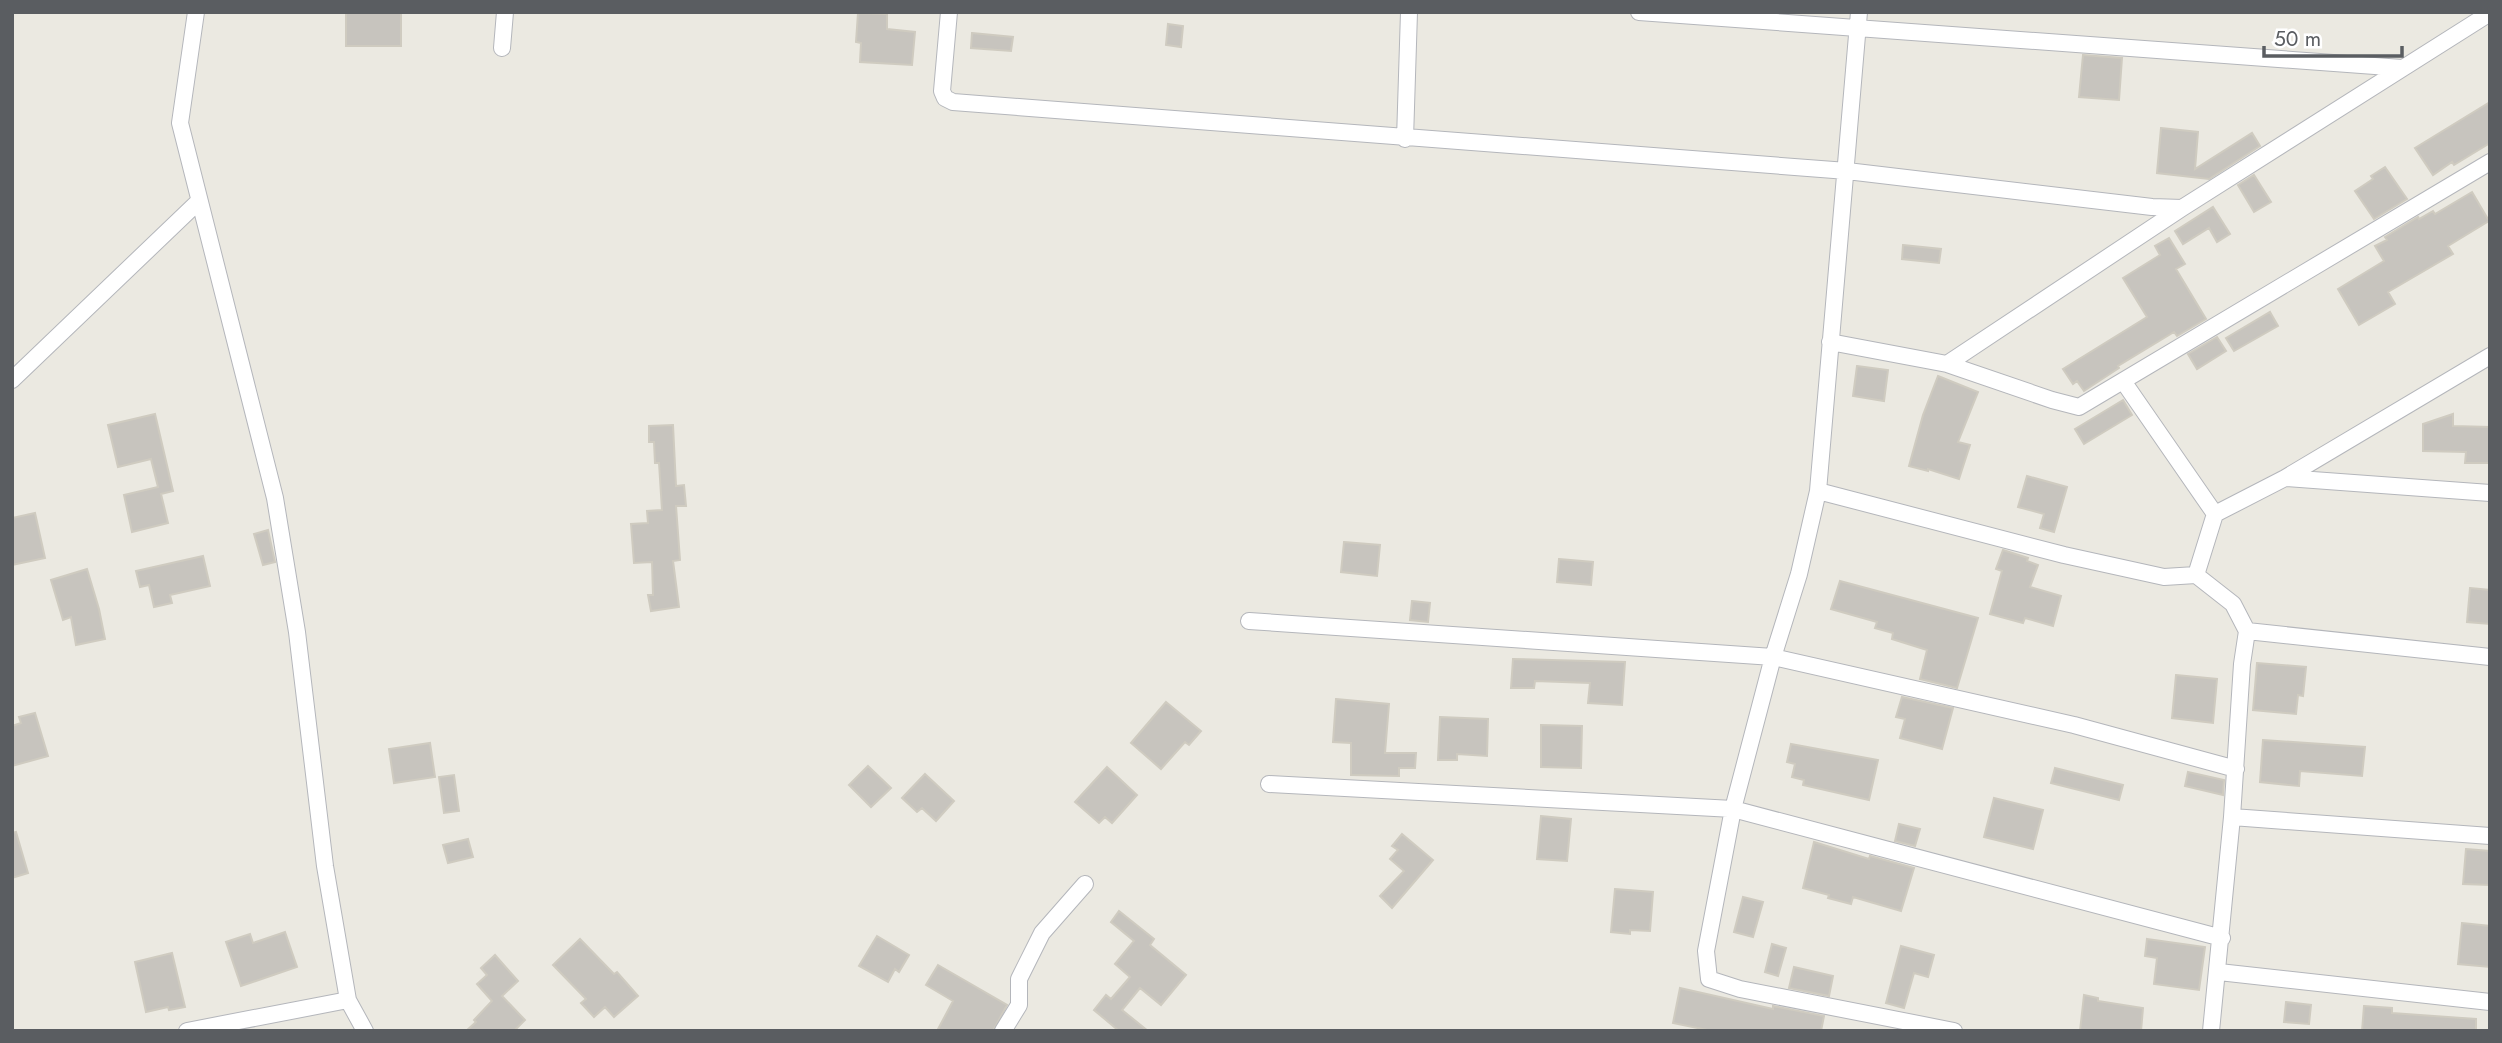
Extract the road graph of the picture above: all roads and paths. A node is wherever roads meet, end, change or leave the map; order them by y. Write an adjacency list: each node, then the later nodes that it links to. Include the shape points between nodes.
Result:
1 (196, 12): 14 (street, via 180,123)
2 (505, 12): 9 (street)
3 (949, 12): 11 (street, via 942,91 953,102)
4 (1409, 12): 11 (street)
5 (1639, 12): 8 (street)
6 (1859, 12): 8 (street)
7 (2490, 13): 10 (street)
8 (1858, 30): 10 (street); 13 (street)
9 (502, 48)
10 (2402, 68): 15 (street)
11 (1405, 139): 13 (street)
12 (2490, 162): 20 (street)
13 (1847, 171): 15 (street); 16 (street)
14 (199, 201): 19 (street); 38 (street, via 275,498)
15 (2182, 208): 18 (street)
16 (1830, 342): 18 (street); 22 (street)
17 (2490, 356): 21 (street)
18 (1947, 364): 20 (street, via 2079,407)
19 (12, 380)
20 (2123, 381): 24 (street)
21 (2285, 478): 23 (street); 24 (street)
22 (1818, 491): 25 (street, via 2064,555 2164,577); 28 (street)
23 (2490, 494)
24 (2215, 514): 25 (street)
25 (2196, 575): 27 (street, via 2233,604)
26 (1249, 621): 28 (street)
27 (2247, 631): 29 (street); 30 (street)
28 (1773, 657): 30 (street, via 2074,725); 32 (street)
29 (2490, 657)
30 (2236, 769): 33 (street)
31 (1269, 784): 32 (street)
32 (1733, 809): 36 (street); 43 (street, via 1706,951 1709,979)
33 (2232, 817): 34 (street); 36 (street)
34 (2490, 836)
35 (1085, 884): 42 (street, via 1042,933 1019,979 1019,1005)
36 (2222, 938): 37 (street)
37 (2219, 972): 39 (street); 44 (street)
38 (348, 1000): 40 (street); 41 (street)
39 (2490, 1002)
40 (187, 1031)
41 (365, 1031)
42 (1003, 1031)
43 (1954, 1031)
44 (2211, 1031)

